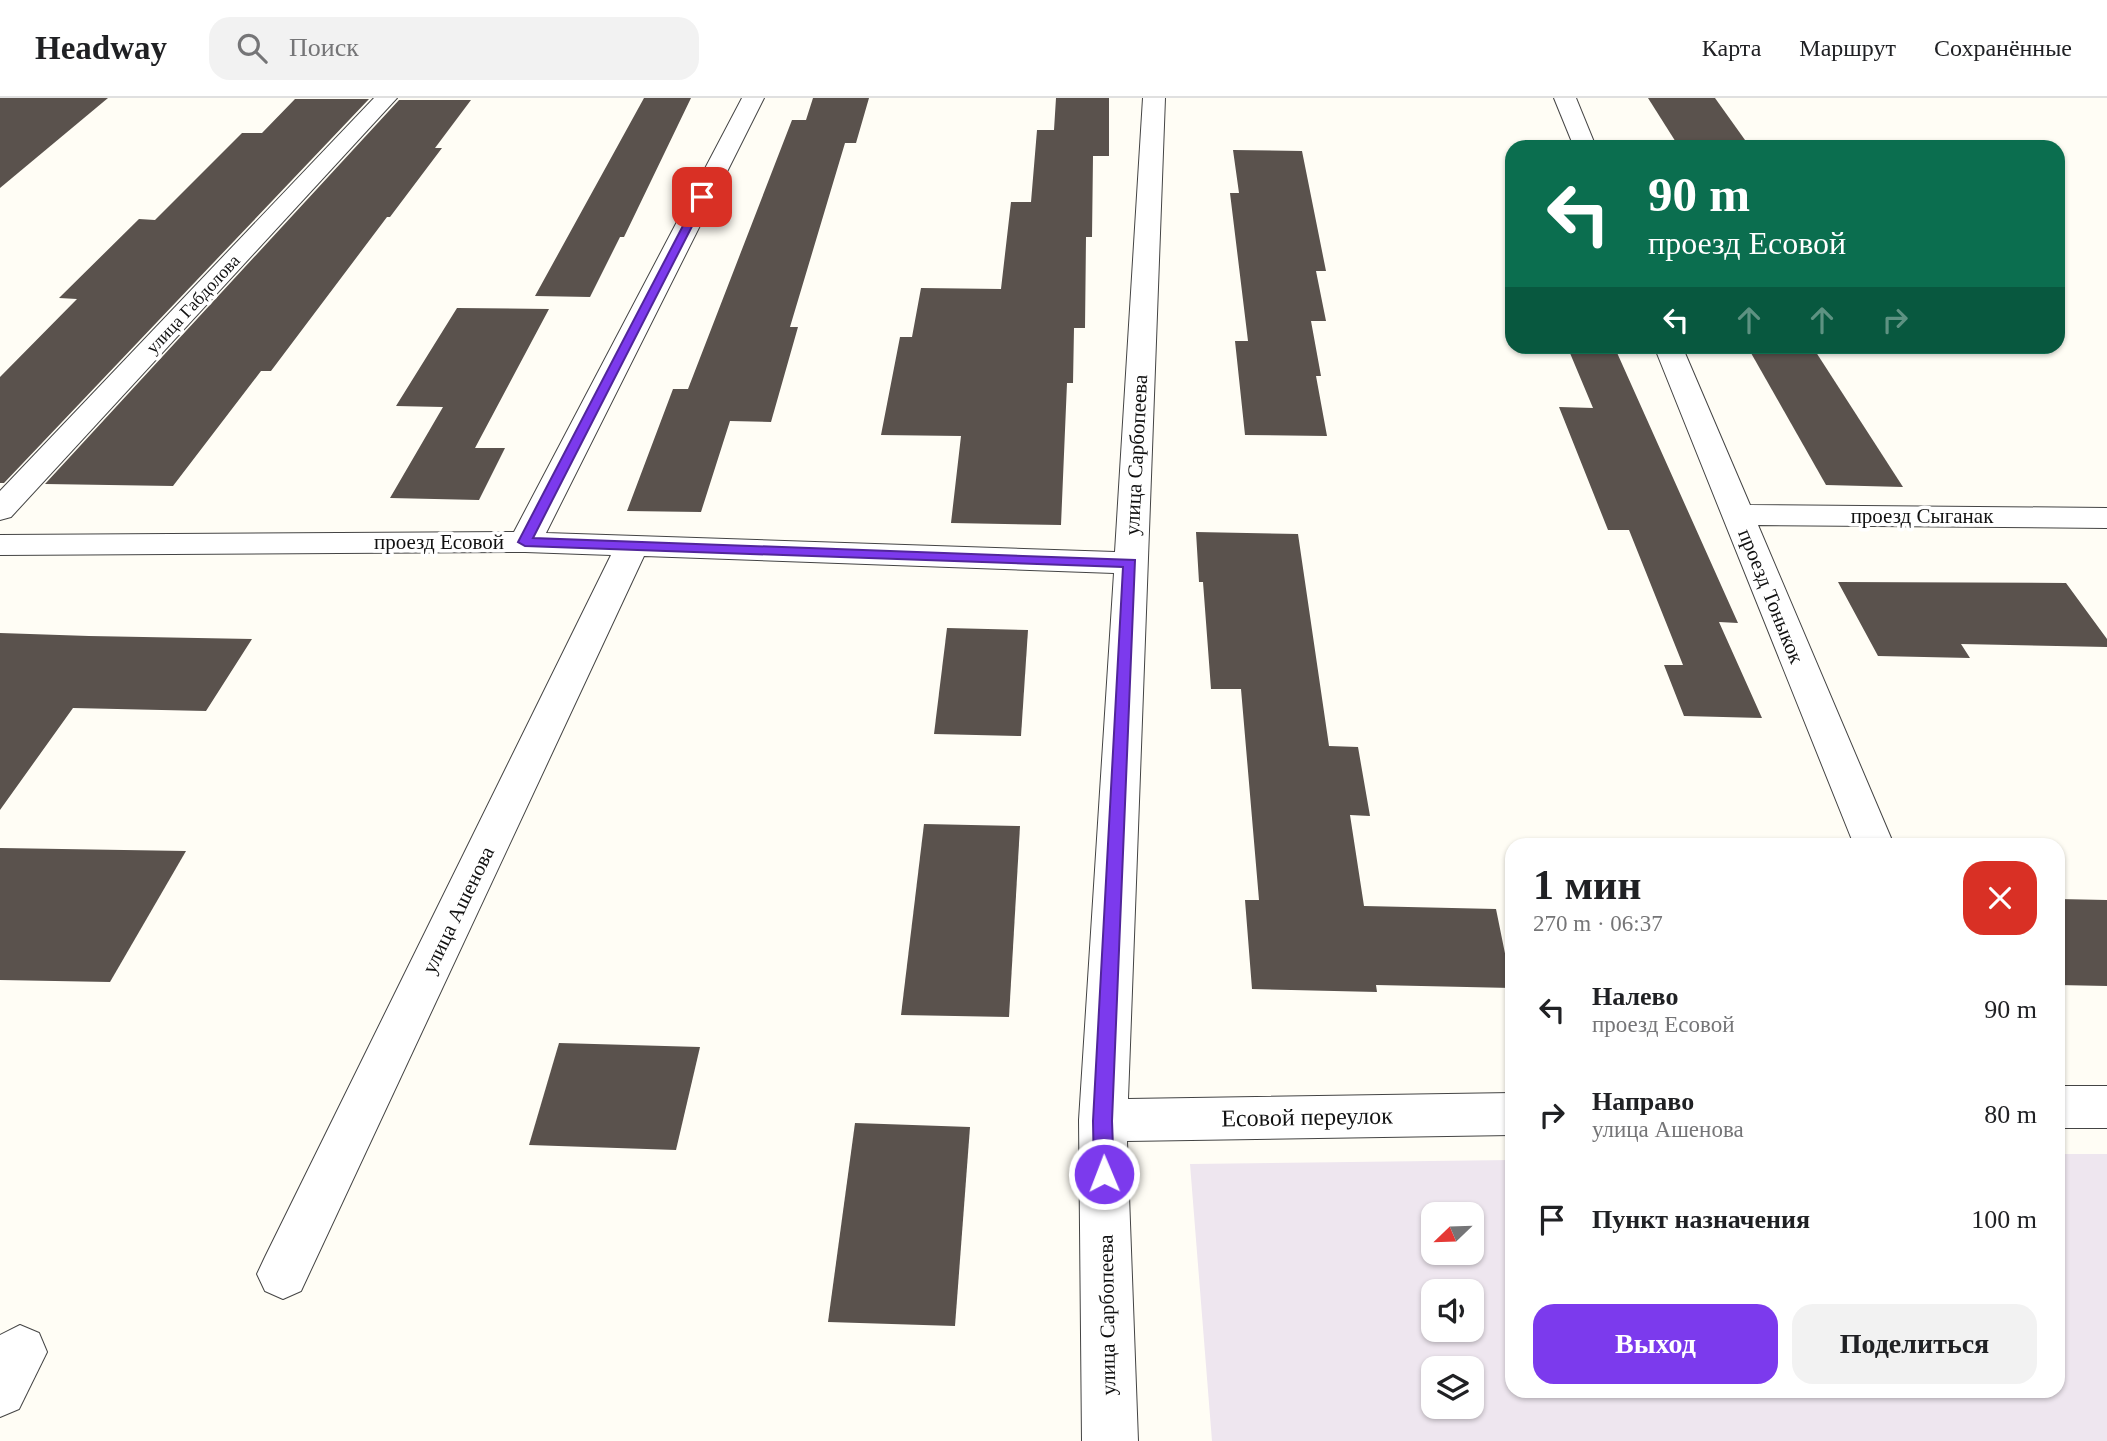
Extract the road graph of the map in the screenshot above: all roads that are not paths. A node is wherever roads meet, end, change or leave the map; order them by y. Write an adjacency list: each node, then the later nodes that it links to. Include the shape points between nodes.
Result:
1 (386, 98): 7 (street, улица Габдолова)
2 (753, 98): 10 (street)
3 (1154, 98): 13 (street, улица Сарбопеева)
4 (1565, 98): 5 (street)
5 (1583, 140)
6 (1671, 354): 8 (street, проезд Тоныкок)
7 (0, 510)
8 (1738, 515): 9 (street, проезд Сыганак); 14 (street, проезд Тоныкок)
9 (2107, 518)
10 (525, 542): 11 (street, проезд Есовой); 12 (street, проезд Есовой)
11 (0, 545)
12 (632, 546): 13 (street, проезд Есовой); 19 (street, улица Ашенова)
13 (1130, 563): 18 (street, улица Сарбопеева)
14 (1871, 838)
15 (2065, 1107): 16 (street)
16 (2107, 1107)
17 (1505, 1114): 18 (street, Есовой переулок)
18 (1102, 1121): 20 (street, улица Сарбопеева)
19 (283, 1274)
20 (1110, 1441)

